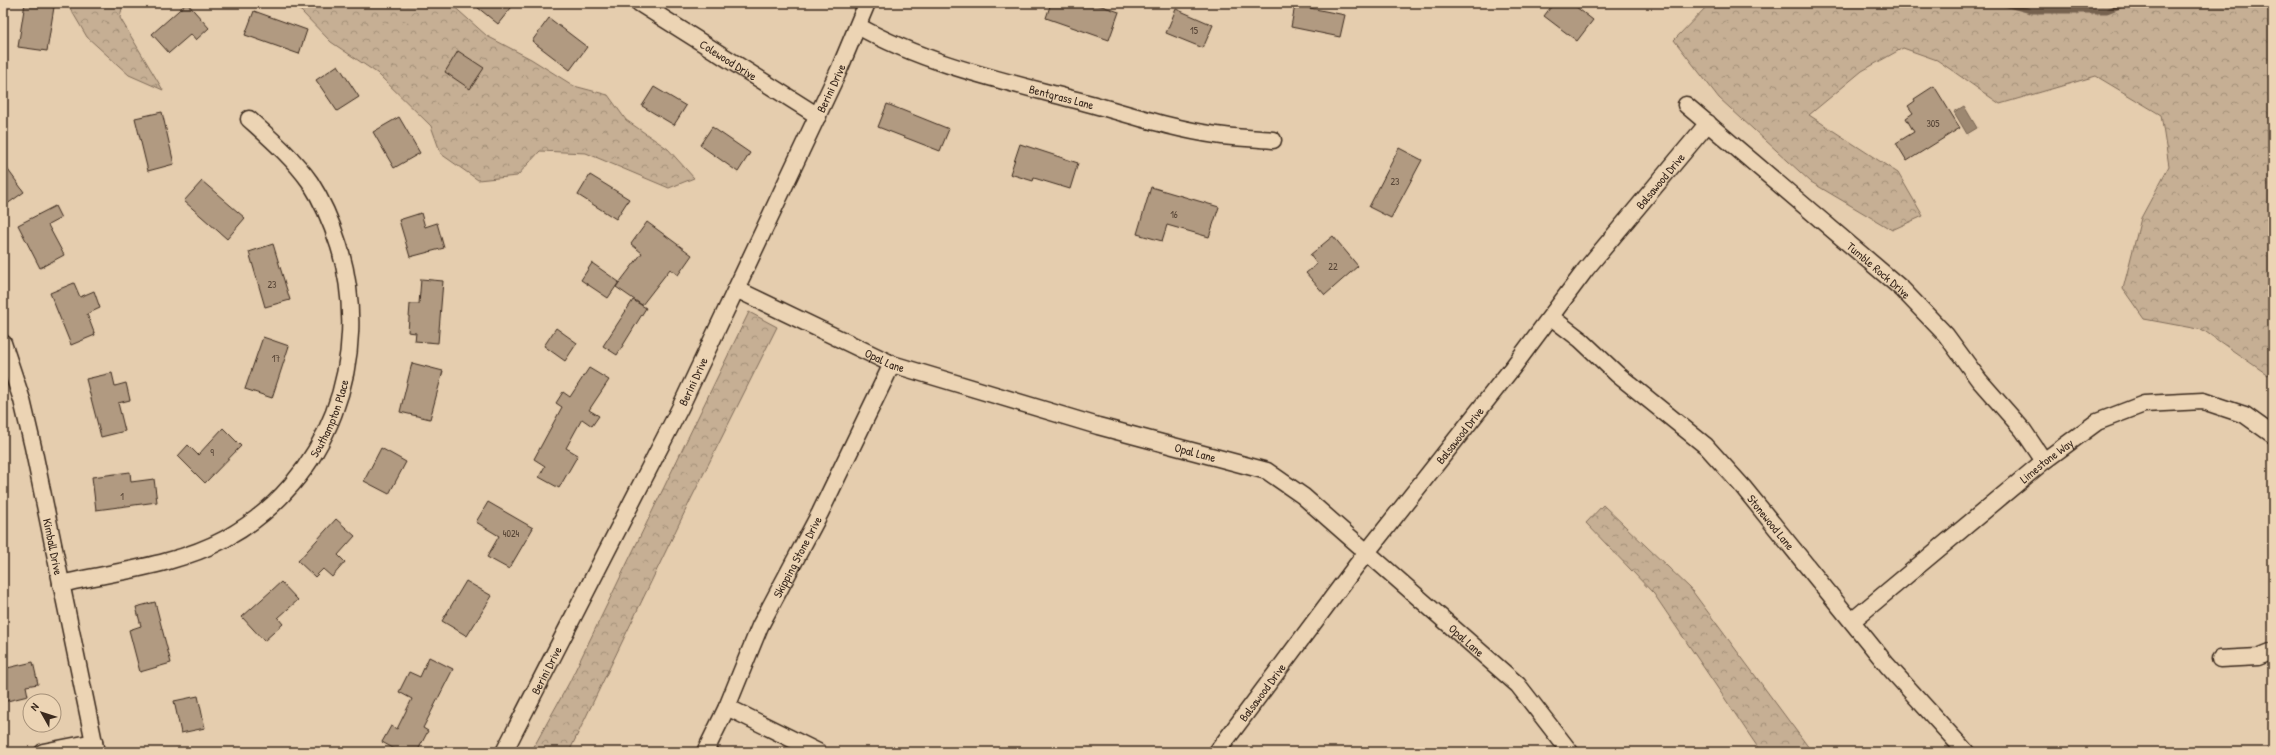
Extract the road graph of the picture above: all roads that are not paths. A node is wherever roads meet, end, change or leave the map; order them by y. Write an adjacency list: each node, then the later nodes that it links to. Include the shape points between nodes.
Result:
1 (639, 3): 5 (street, Colewood Drive)
2 (867, 3): 3 (street, Berini Drive)
3 (858, 26): 5 (street, Berini Drive); 8 (street, Bentgrass Lane, via 880,39 999,80 1184,129 1216,136)
4 (1686, 105): 7 (street, Tumble Rock Drive)
5 (818, 116): 9 (street, Berini Drive)
6 (249, 119): 16 (street, Southampton Place, via 285,152 310,182 325,208 344,264 349,294 350,351 345,380 329,428 312,458 280,497 254,520 227,538 176,560)
7 (1708, 123): 10 (street, Balsawood Drive, via 1586,269); 14 (street, Tumble Rock Drive, via 1902,289 1946,335 1979,380 2023,430)
8 (1273, 140)
9 (736, 289): 12 (street, Opal Lane); 23 (street, Berini Drive, via 670,428)
10 (1551, 317): 15 (street, Balsawood Drive); 17 (street, Stonewood Lane, via 1706,446 1744,486)
11 (3, 343): 16 (street, Kimball Drive, via 22,400)
12 (892, 364): 15 (street, Opal Lane, via 1098,426 1267,471 1303,496); 20 (street, Skipping Stone Drive, via 820,513 760,626)
13 (2273, 435): 14 (street, Limestone Way, via 2245,415 2203,401 2144,404 2097,422)
14 (2044, 461): 17 (street, Limestone Way)
15 (1367, 552): 26 (street, Balsawood Drive); 27 (street, Opal Lane, via 1518,685)
16 (60, 584): 21 (street, Kimball Drive)
17 (1852, 621): 28 (street, Stonewood Lane, via 1887,665)
18 (2273, 651): 19 (street, via 2258,657)
19 (2220, 659)
20 (727, 708): 24 (street, Skipping Stone Drive); 25 (street)
21 (95, 747): 22 (street)
22 (43, 752)
23 (504, 752)
24 (705, 752)
25 (818, 752)
26 (1217, 752)
27 (1570, 752)
28 (1966, 752)

